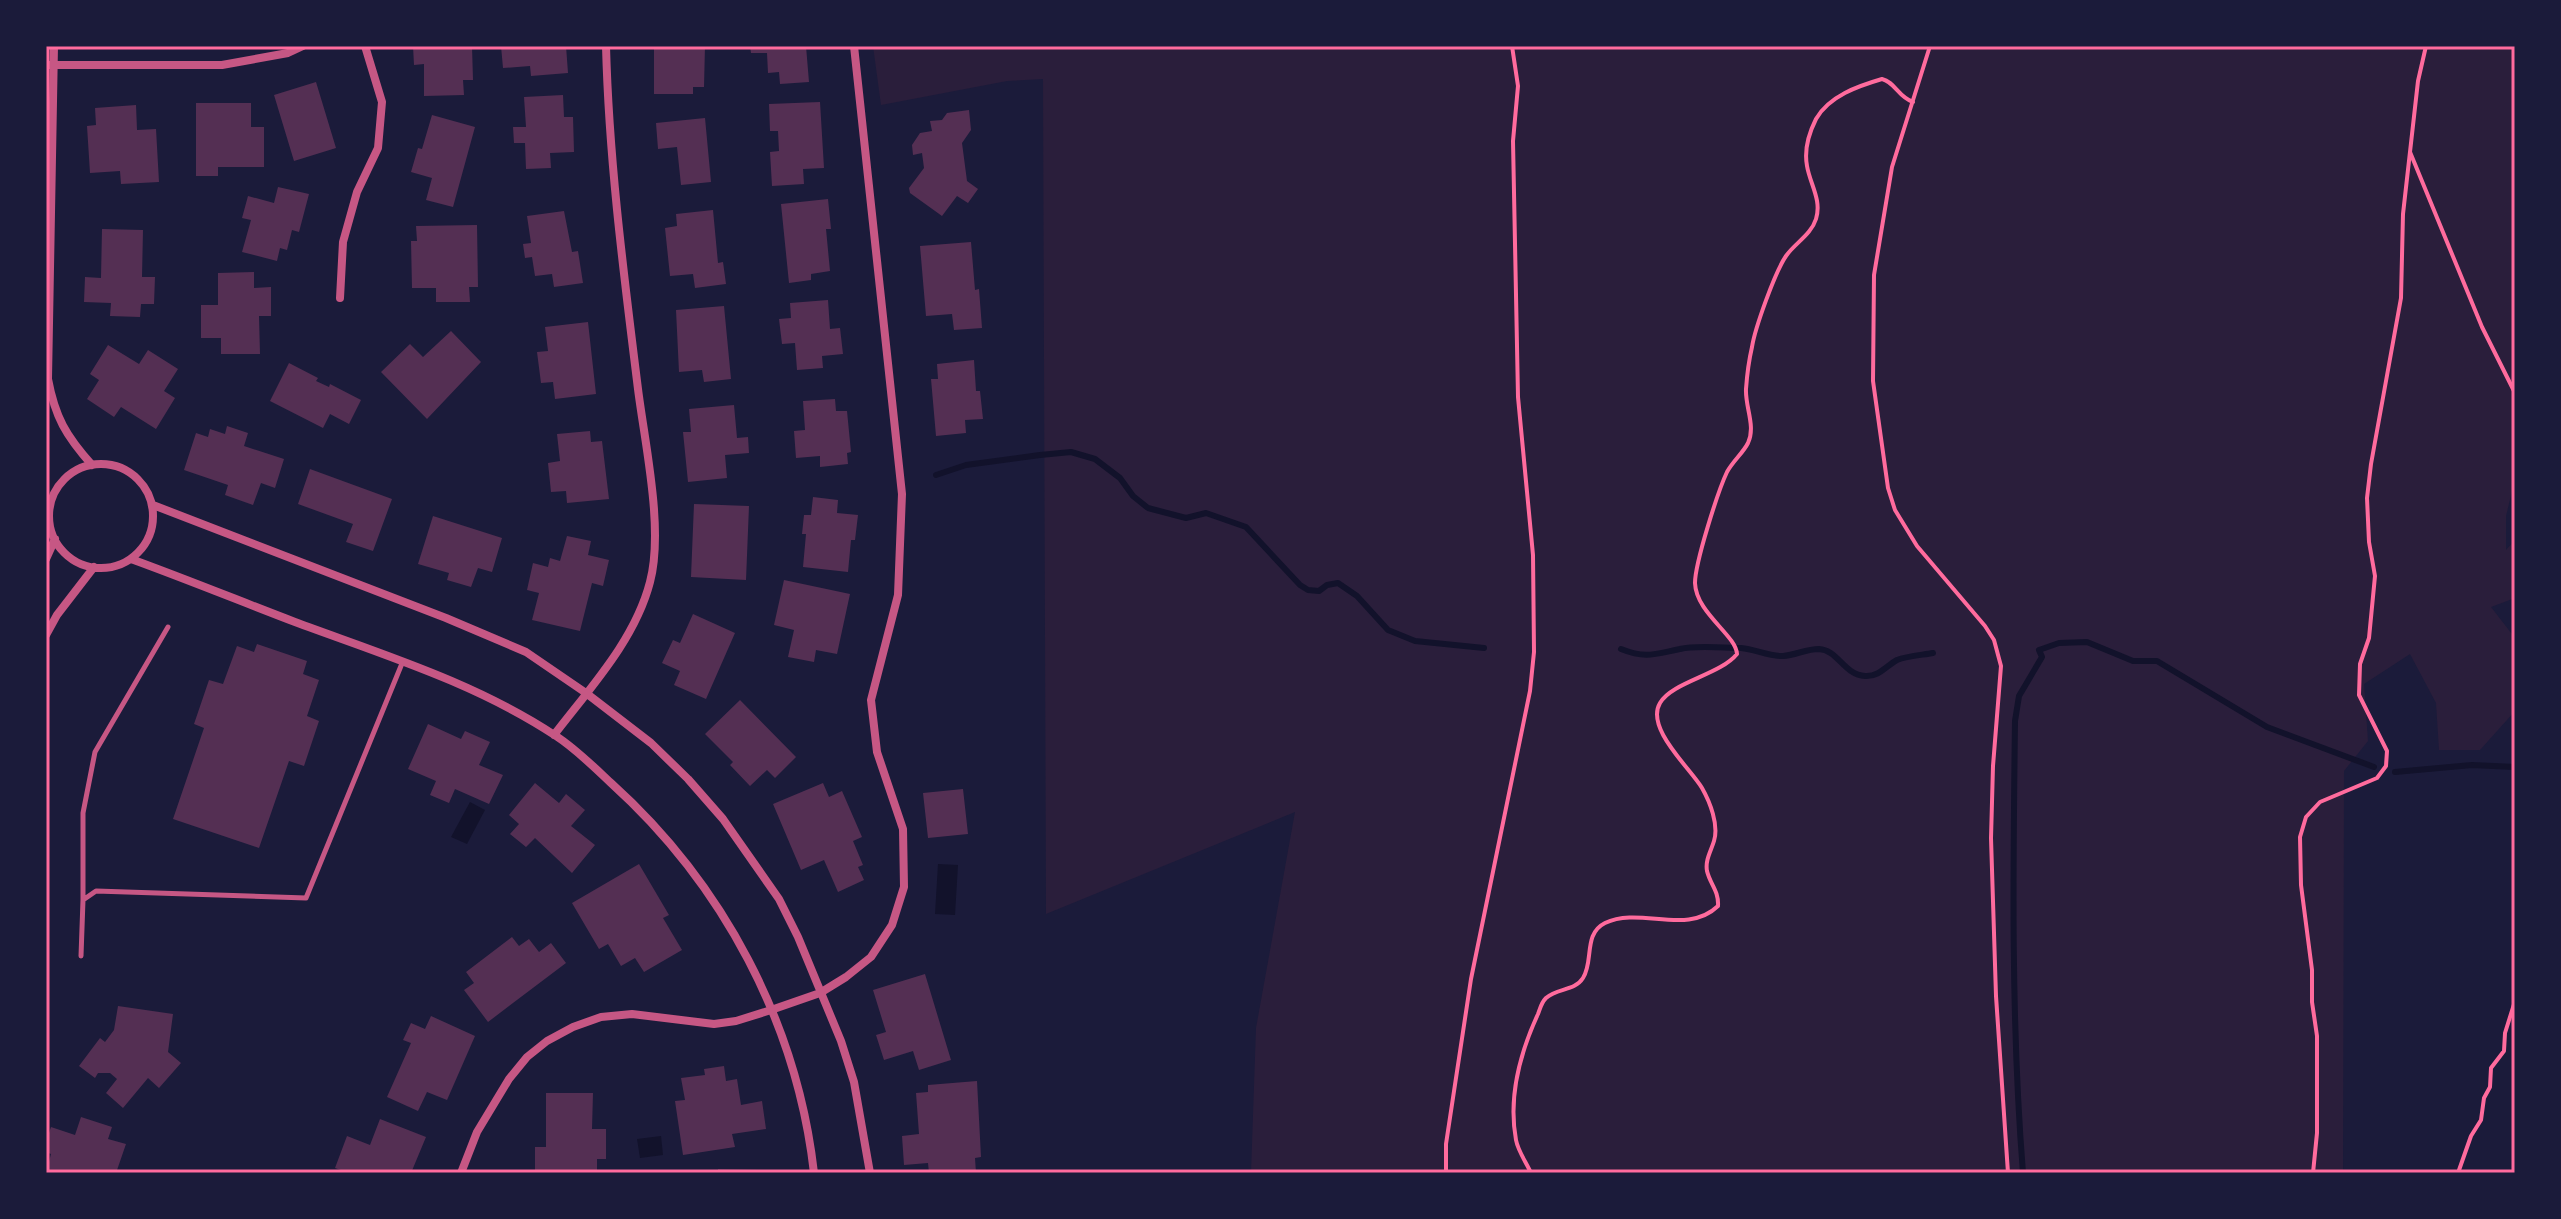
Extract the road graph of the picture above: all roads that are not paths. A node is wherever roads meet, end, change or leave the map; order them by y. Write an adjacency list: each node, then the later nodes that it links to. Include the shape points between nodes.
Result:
1 (54, 46): 6 (street)
2 (303, 46): 6 (street, via 222,65)
3 (365, 46): 7 (street, via 382,102 378,148 357,192 343,242)
4 (606, 46): 18 (street, via 621,241 655,544 651,581 638,615)
5 (854, 46): 22 (street, via 902,494 898,595 871,700 877,752 903,829 904,887 892,925 871,957)
6 (50, 65): 8 (street, via 48,379 61,424)
7 (340, 298)
8 (92, 465): 9 (street, via 108,464 137,478); 10 (street, via 65,478)
9 (153, 505): 13 (street, via 150,535); 18 (street, via 526,652)
10 (48, 515): 11 (street)
11 (55, 539): 12 (street); 14 (street, via 70,557)
12 (46, 559)
13 (131, 559): 14 (street); 17 (street)
14 (94, 567): 16 (street)
15 (168, 627): 20 (lane, via 95,752 83,813)
16 (46, 635)
17 (404, 661): 19 (street); 20 (lane, via 306,898 96,891)
18 (586, 693): 19 (street); 22 (street, via 651,743 723,819 779,899)
19 (554, 735): 23 (street, via 634,803 667,839 730,925)
20 (83, 900): 21 (lane)
21 (81, 956)
22 (820, 993): 23 (street); 26 (street, via 854,1082)
23 (771, 1010): 24 (street, via 714,1024 632,1014 573,1027 527,1057 509,1079 477,1132); 25 (street, via 793,1064)
24 (461, 1173)
25 (814, 1173)
26 (870, 1173)

